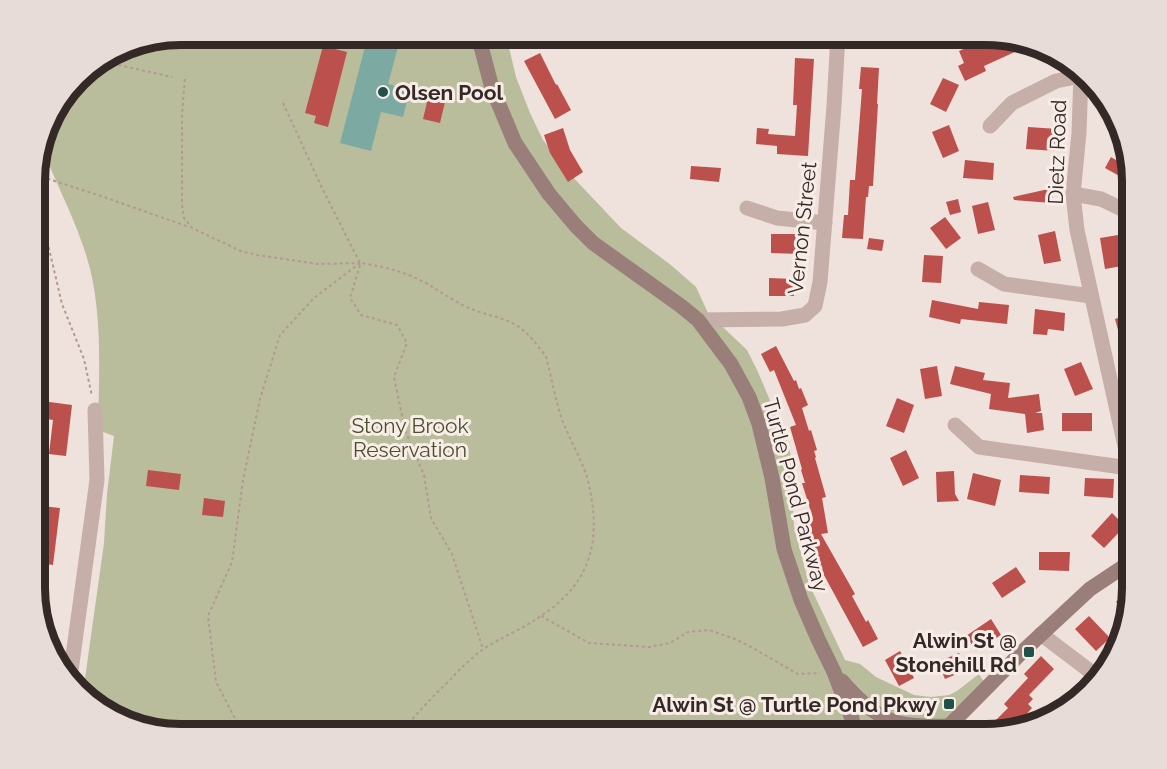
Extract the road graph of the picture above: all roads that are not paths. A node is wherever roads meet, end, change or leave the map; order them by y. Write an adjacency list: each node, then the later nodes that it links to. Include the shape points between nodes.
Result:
1 (481, 45): 12 (main road, Turtle Pond Parkway, via 492,88 514,143 549,194 593,243)
2 (837, 45): 9 (street, Vernon Street)
3 (1073, 77): 5 (street, via 1012,103)
4 (1081, 84): 6 (street, Dietz Road)
5 (990, 126)
6 (1073, 194): 8 (street); 11 (street, Dietz Road)
7 (747, 208): 9 (street, via 777,218)
8 (1122, 209)
9 (825, 223): 12 (street, Vernon Street, via 815,306 805,315)
10 (978, 269): 11 (street, via 1004,284)
11 (1091, 296): 15 (street, Dietz Road)
12 (698, 320): 20 (main road, Turtle Pond Parkway, via 731,363 749,397 772,478 784,549 801,600)
13 (95, 410): 19 (street, via 97,480)
14 (955, 425): 16 (street, via 979,447)
15 (1122, 433)
16 (1122, 471)
17 (1122, 568): 18 (main road, via 1090,589)
18 (1041, 634): 21 (street); 24 (main road)
19 (71, 669)
20 (834, 672): 22 (main road, Turtle Pond Parkway); 23 (main road, via 870,709)
21 (1092, 673)
22 (853, 724)
23 (901, 724)
24 (951, 724)

